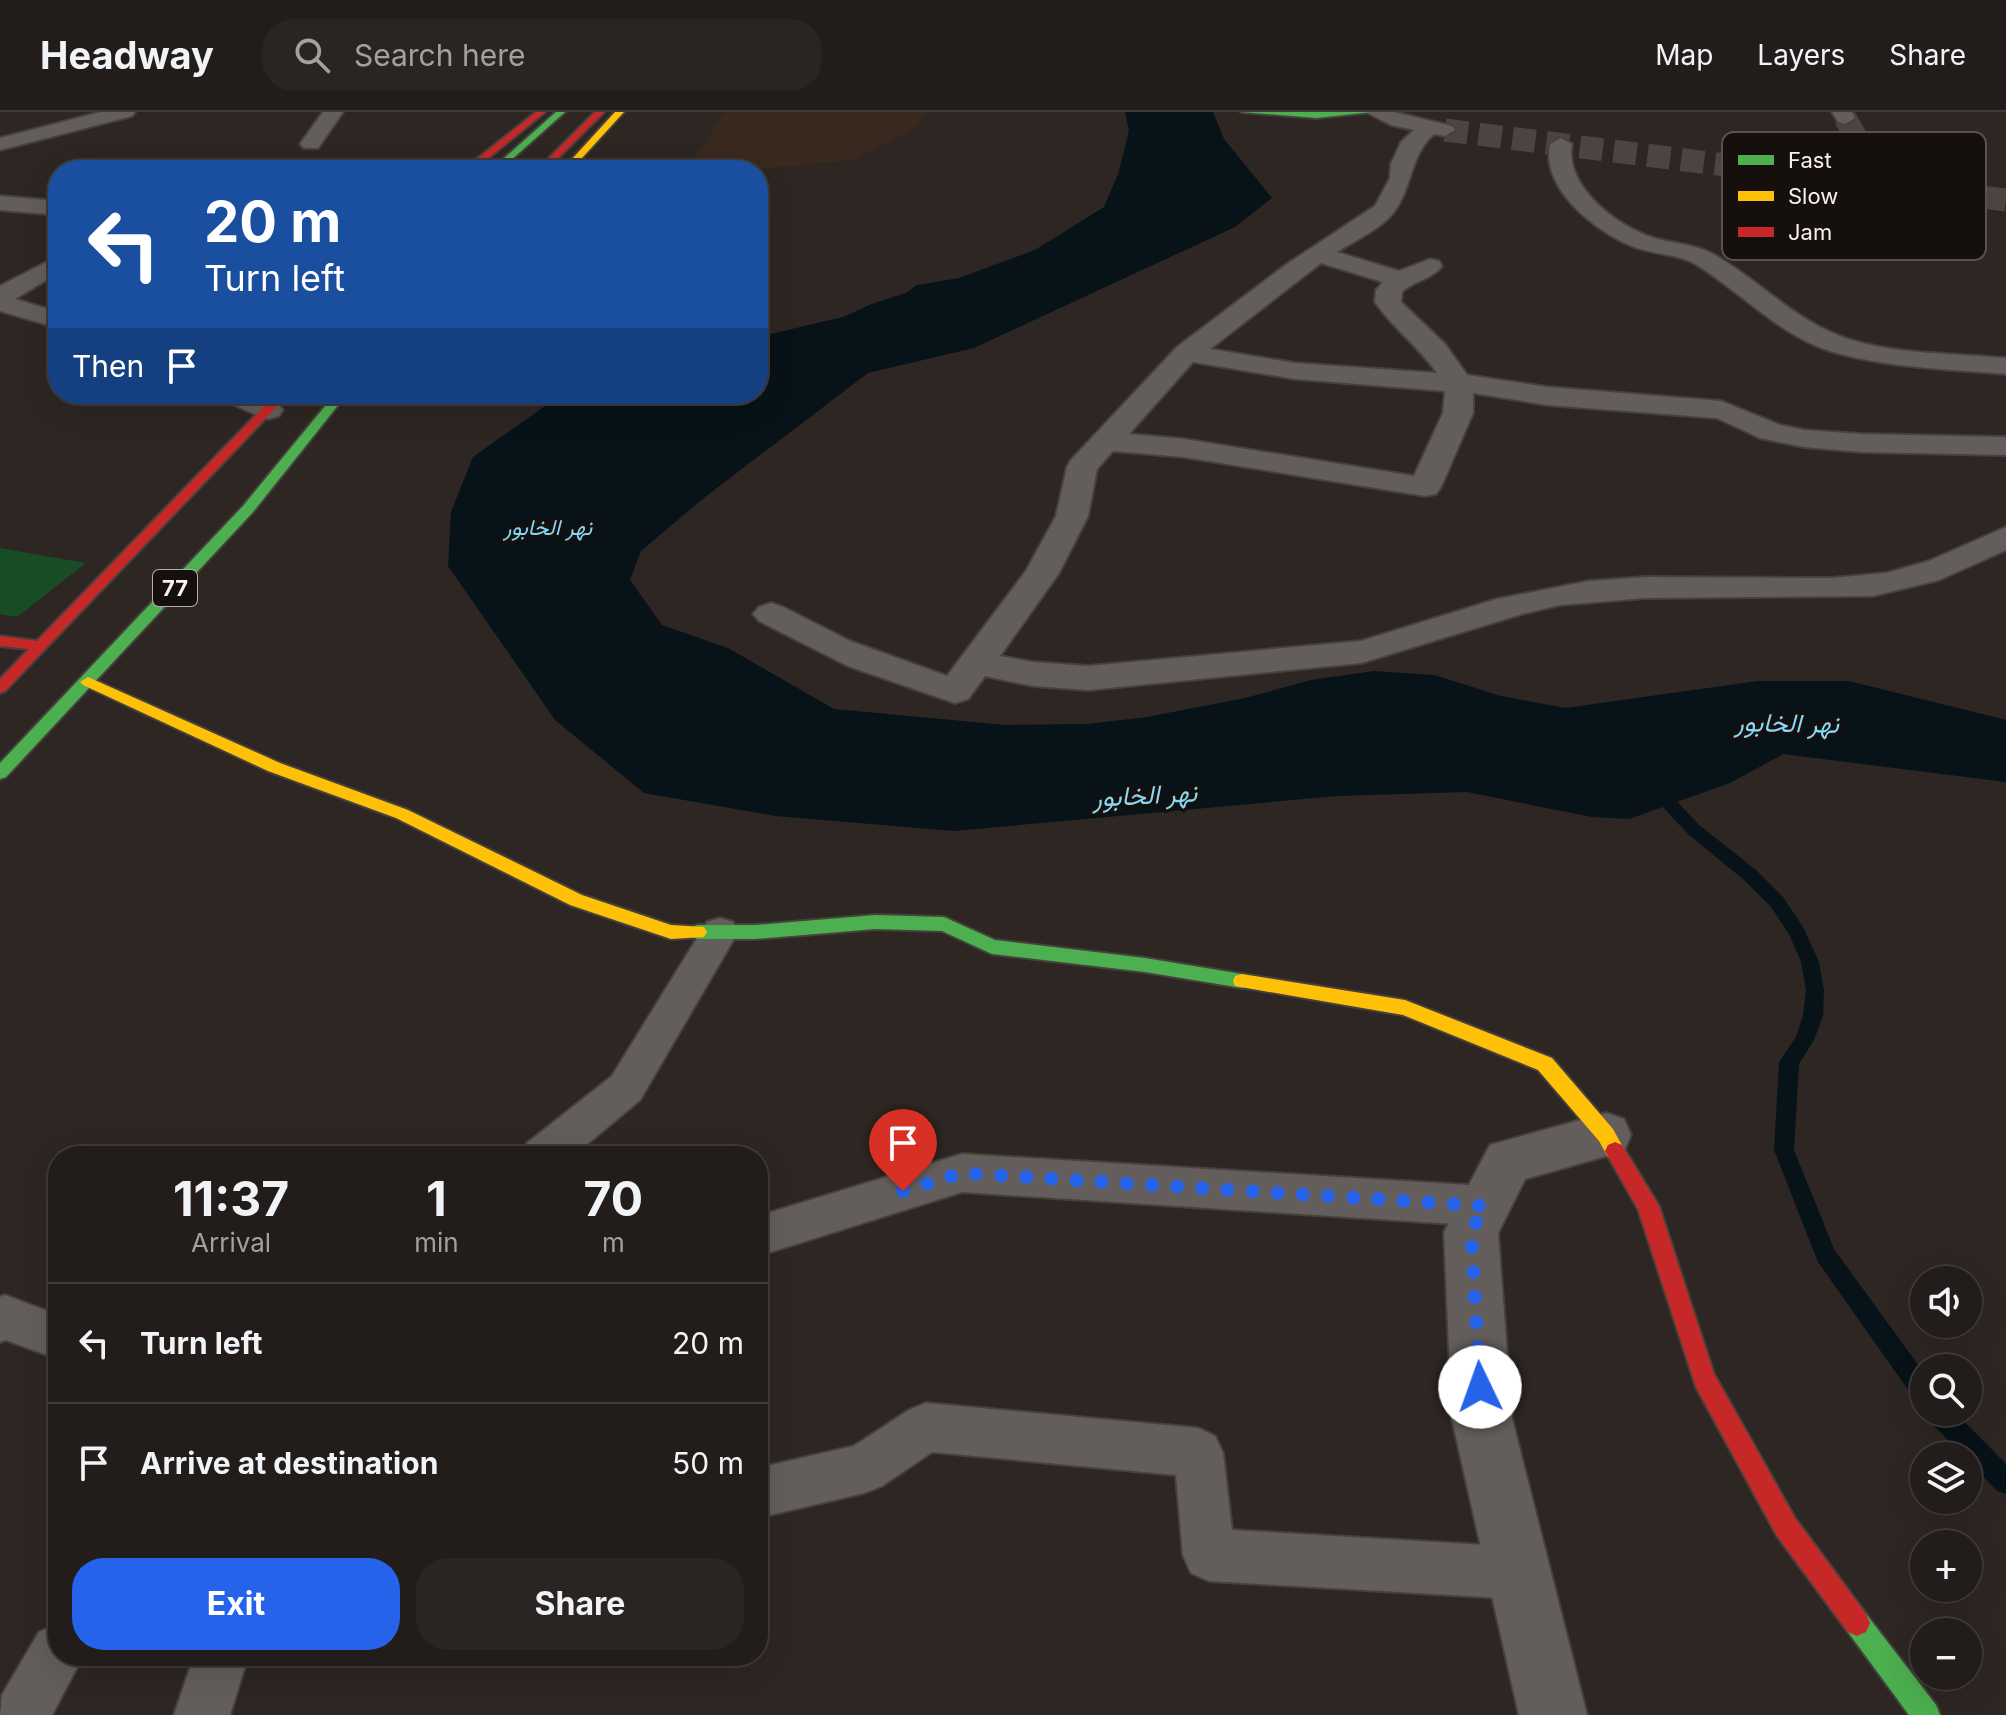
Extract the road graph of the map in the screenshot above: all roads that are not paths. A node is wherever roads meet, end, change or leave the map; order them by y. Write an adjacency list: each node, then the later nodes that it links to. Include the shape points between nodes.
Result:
1 (125, 112): 10 (street)
2 (333, 112): 11 (street)
3 (541, 112): 13 (main road)
4 (561, 112): 14 (main road)
5 (600, 112): 15 (main road)
6 (620, 112): 16 (main road)
7 (1368, 112): 9 (main road)
8 (1376, 112): 19 (street, via 1437,129 1412,142 1384,210)
9 (1251, 113)
10 (0, 144)
11 (311, 144)
12 (1561, 144): 27 (street, via 1558,161 1563,176 1602,218 1641,241 1699,257 1812,333 1891,354)
13 (481, 160)
14 (505, 160)
15 (564, 160)
16 (566, 160)
17 (0, 203): 18 (street)
18 (48, 207)
19 (1317, 254): 22 (street); 26 (street)
20 (1430, 266): 22 (street)
21 (48, 269): 23 (street)
22 (1401, 279): 28 (street, via 1389,290 1388,302 1435,350)
23 (0, 297)
24 (0, 303): 25 (street)
25 (48, 317)
26 (1187, 353): 28 (street, via 1295,371); 31 (street)
27 (2006, 366)
28 (1459, 384): 31 (street, via 1458,413 1425,487 1184,448); 32 (street, via 1721,410 1772,433 1806,439)
29 (274, 404): 36 (main road, 77)
30 (333, 404): 38 (main road, 77, via 248,509)
31 (1105, 441): 37 (street, via 1082,467 1072,516 1042,573)
32 (2006, 446)
33 (2006, 537): 37 (street, via 1974,556 1900,581 1837,588 1646,586 1560,595 1361,652 1088,678)
34 (771, 614): 37 (street, via 883,669 955,691)
35 (0, 641): 36 (main road)
36 (42, 646): 39 (main road, 77)
37 (978, 663)
38 (88, 682): 40 (main road, 77); 41 (main road, via 274,767 402,814 576,900 671,932)
39 (0, 688)
40 (0, 773)
41 (720, 932): 42 (main road, via 875,922 944,924 992,947 1145,965 1405,1008 1545,1064); 43 (lane, via 626,1088)
42 (1606, 1135): 44 (street, via 1508,1161); 55 (main road, via 1648,1206 1704,1379 1786,1527)
43 (554, 1146)
44 (1485, 1206): 45 (lane, via 962,1173); 49 (street, via 1471,1232 1482,1419)
45 (768, 1233)
46 (0, 1320): 47 (lane, via 5,1317)
47 (48, 1333)
48 (768, 1491): 49 (lane, via 864,1468 926,1427 1198,1453 1209,1555)
49 (1519, 1573): 54 (street)
50 (50, 1666): 52 (lane)
51 (218, 1666): 53 (lane)
52 (22, 1715)
53 (202, 1715)
54 (1553, 1715)
55 (1926, 1715)

